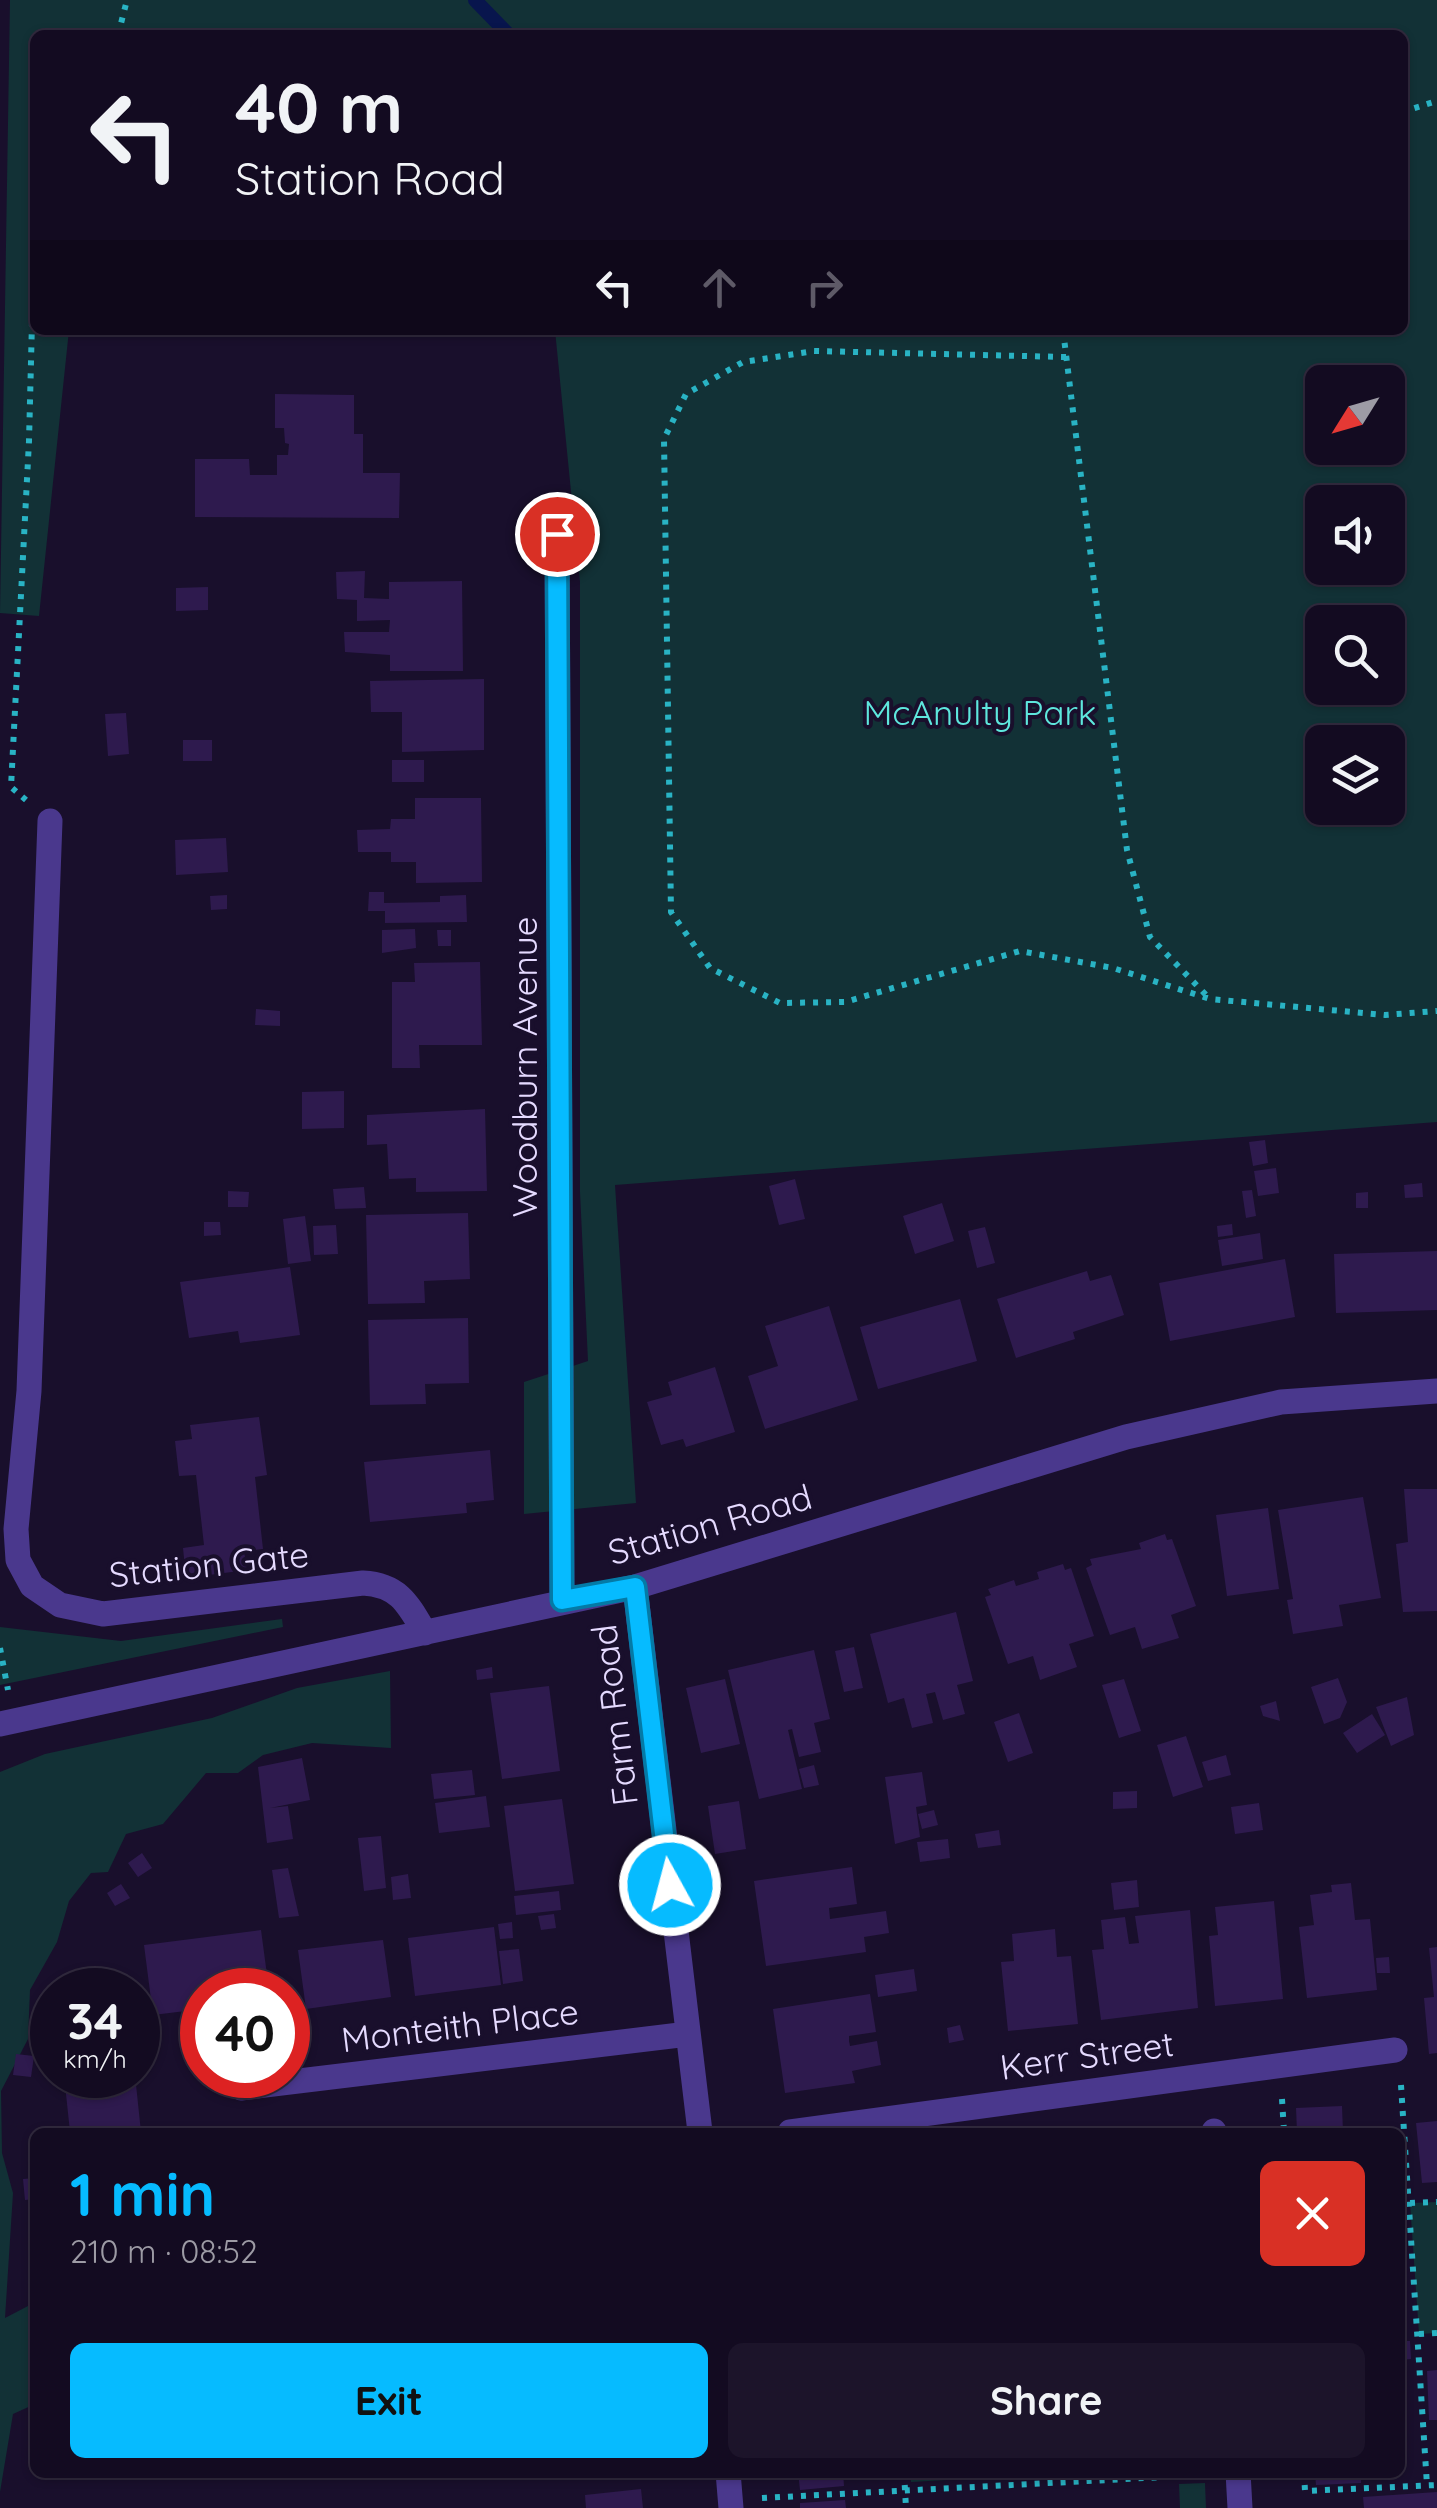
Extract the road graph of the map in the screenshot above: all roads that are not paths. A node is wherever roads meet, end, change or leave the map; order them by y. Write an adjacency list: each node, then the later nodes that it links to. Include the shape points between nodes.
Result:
1 (557, 534): 5 (street, Woodburn Avenue)
2 (50, 821): 6 (street, Station Gate, via 18,1560 32,1586 60,1605 103,1614 382,1584 401,1594)
3 (1437, 1391): 4 (street, Station Road, via 1280,1402 1126,1437)
4 (635, 1587): 5 (street, Station Road); 8 (street, Farm Road)
5 (562, 1600): 6 (street, Station Road)
6 (425, 1633): 7 (street, Station Road)
7 (0, 1724)
8 (688, 2034): 10 (street, Monteith Place); 11 (street, Farm Road)
9 (1395, 2050): 12 (street, Kerr Street)
10 (310, 2080)
11 (700, 2128)
12 (820, 2128)
13 (729, 2478): 15 (street)
14 (1238, 2478): 16 (street)
15 (731, 2504)
16 (1240, 2508)

